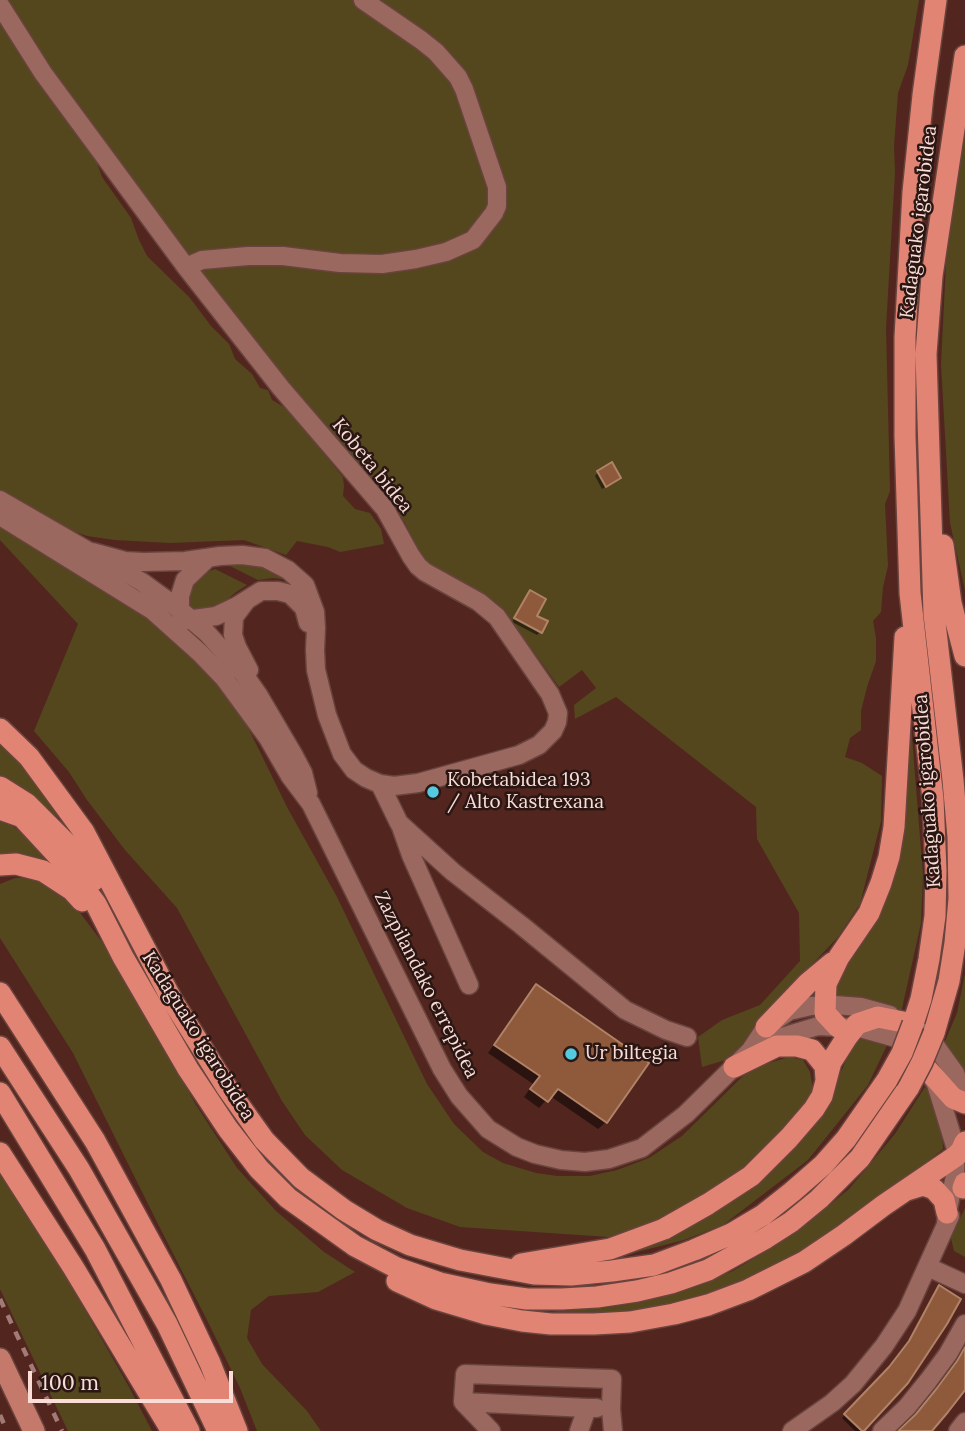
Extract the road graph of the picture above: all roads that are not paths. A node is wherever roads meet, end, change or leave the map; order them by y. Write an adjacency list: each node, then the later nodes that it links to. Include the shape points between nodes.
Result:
1 (363, 0): 5 (street, via 436,52 458,77 497,187 494,214 473,240 416,259 382,264 248,256 202,260)
2 (936, 0): 11 (highway, Kadaguako igarobidea, via 907,277 905,436)
3 (0, 5): 5 (street, Kobeta bidea, via 43,73)
4 (965, 56): 6 (highway, Kadaguako igarobidea, via 932,276 926,354)
5 (186, 267): 19 (street, Kobeta bidea, via 385,509 418,566 497,617 556,705 553,731 519,755 418,783)
6 (929, 465): 15 (highway, via 951,603); 46 (highway, Kadaguako igarobidea, bridge, via 934,614 958,837 955,943 949,981 922,1062 860,1158 791,1222 708,1270 637,1292 597,1297 527,1299 440,1283 397,1268)
7 (0, 499): 9 (street)
8 (0, 516): 9 (street)
9 (85, 558): 10 (street, via 143,562); 13 (street, via 142,582); 16 (street, via 152,610)
10 (208, 558): 13 (street, via 185,580 180,596); 14 (street, via 265,558 305,584 316,628)
11 (910, 593): 26 (highway, via 889,857 869,913); 31 (highway, Kadaguako igarobidea, via 933,799 936,870 929,959 921,999)
12 (246, 601): 13 (street, via 216,616); 14 (street, via 261,591 290,594 304,608); 17 (street, via 234,617 233,635)
13 (186, 617): 16 (street, via 191,631 228,670); 17 (street, via 243,673)
14 (315, 650): 19 (street, via 327,715 342,754 354,770)
15 (965, 656)
16 (232, 689): 21 (street)
17 (272, 718): 21 (street, via 303,773)
18 (0, 729): 28 (highway, via 29,757 84,832)
19 (380, 784): 23 (street)
20 (0, 787): 28 (highway, via 27,804 74,851)
21 (311, 804): 37 (street, Zazpilandako errepidea, via 442,1069 475,1116 500,1138 534,1154 584,1162 642,1148 686,1114)
22 (0, 808): 25 (highway, via 22,817 70,869 96,904)
23 (399, 822): 27 (street); 34 (street, via 453,872 625,1010)
24 (0, 865): 25 (highway, via 43,871 72,890)
25 (122, 957): 46 (highway, Kadaguako igarobidea, via 228,1129 259,1169)
26 (839, 957): 30 (highway, via 825,984); 32 (highway)
27 (469, 985)
28 (168, 992): 49 (highway, Kadaguako igarobidea, via 248,1119 302,1178 377,1230 410,1245)
29 (0, 993): 61 (highway, via 95,1141 171,1280)
30 (824, 1005): 31 (street, Zazpilandako errepidea, via 861,1007); 32 (street, Zazpilandako errepidea, via 789,1011); 33 (highway, via 825,1013)
31 (908, 1023): 33 (highway, via 877,1017); 41 (street, Zazpilandako errepidea, via 927,1034 955,1073); 49 (highway, Kadaguako igarobidea, bridge, via 902,1053 846,1139 792,1192 732,1234 654,1265 570,1275)
32 (766, 1027): 36 (street, Zazpilandako errepidea)
33 (846, 1028): 36 (street, Zazpilandako errepidea, via 818,1026); 38 (street, Zazpilandako errepidea, via 896,1038 916,1052); 39 (highway)
34 (687, 1037)
35 (0, 1047): 60 (highway, via 79,1169 167,1324)
36 (750, 1051): 37 (street, Zazpilandako errepidea)
37 (734, 1067): 39 (highway, via 777,1046 797,1045 812,1050 825,1066)
38 (926, 1069): 41 (highway, via 953,1098); 42 (street, Zazpilandako errepidea)
39 (826, 1080): 49 (highway, via 814,1109 789,1138 751,1176 708,1204 664,1229 610,1249)
40 (0, 1093): 59 (highway, via 94,1249)
41 (965, 1101)
42 (961, 1149): 45 (highway); 47 (street, Zazpilandako errepidea)
43 (0, 1153): 58 (highway)
44 (964, 1183): 47 (street, Zazpilandako errepidea)
45 (905, 1191): 46 (highway, via 804,1262 748,1290 674,1314 594,1324 522,1321 436,1298 351,1256 332,1242); 47 (highway, via 923,1185 934,1189 944,1200)
46 (317, 1219)
47 (947, 1219): 48 (street, Zazpilandako errepidea)
48 (928, 1267): 50 (street); 65 (street, Zazpilandako errepidea, via 906,1311 869,1366 832,1403)
49 (498, 1269)
50 (965, 1284)
51 (965, 1324): 66 (street, via 928,1381)
52 (0, 1359): 57 (main road)
53 (463, 1402): 54 (street); 55 (street, via 465,1374 612,1379); 62 (street)
54 (587, 1408): 55 (street); 63 (street)
55 (611, 1409): 64 (street)
56 (965, 1422): 67 (street)
57 (34, 1431)
58 (173, 1431)
59 (188, 1431)
60 (218, 1431)
61 (237, 1431)
62 (491, 1431)
63 (579, 1431)
64 (613, 1431)
65 (792, 1431)
66 (882, 1431)
67 (958, 1431)

